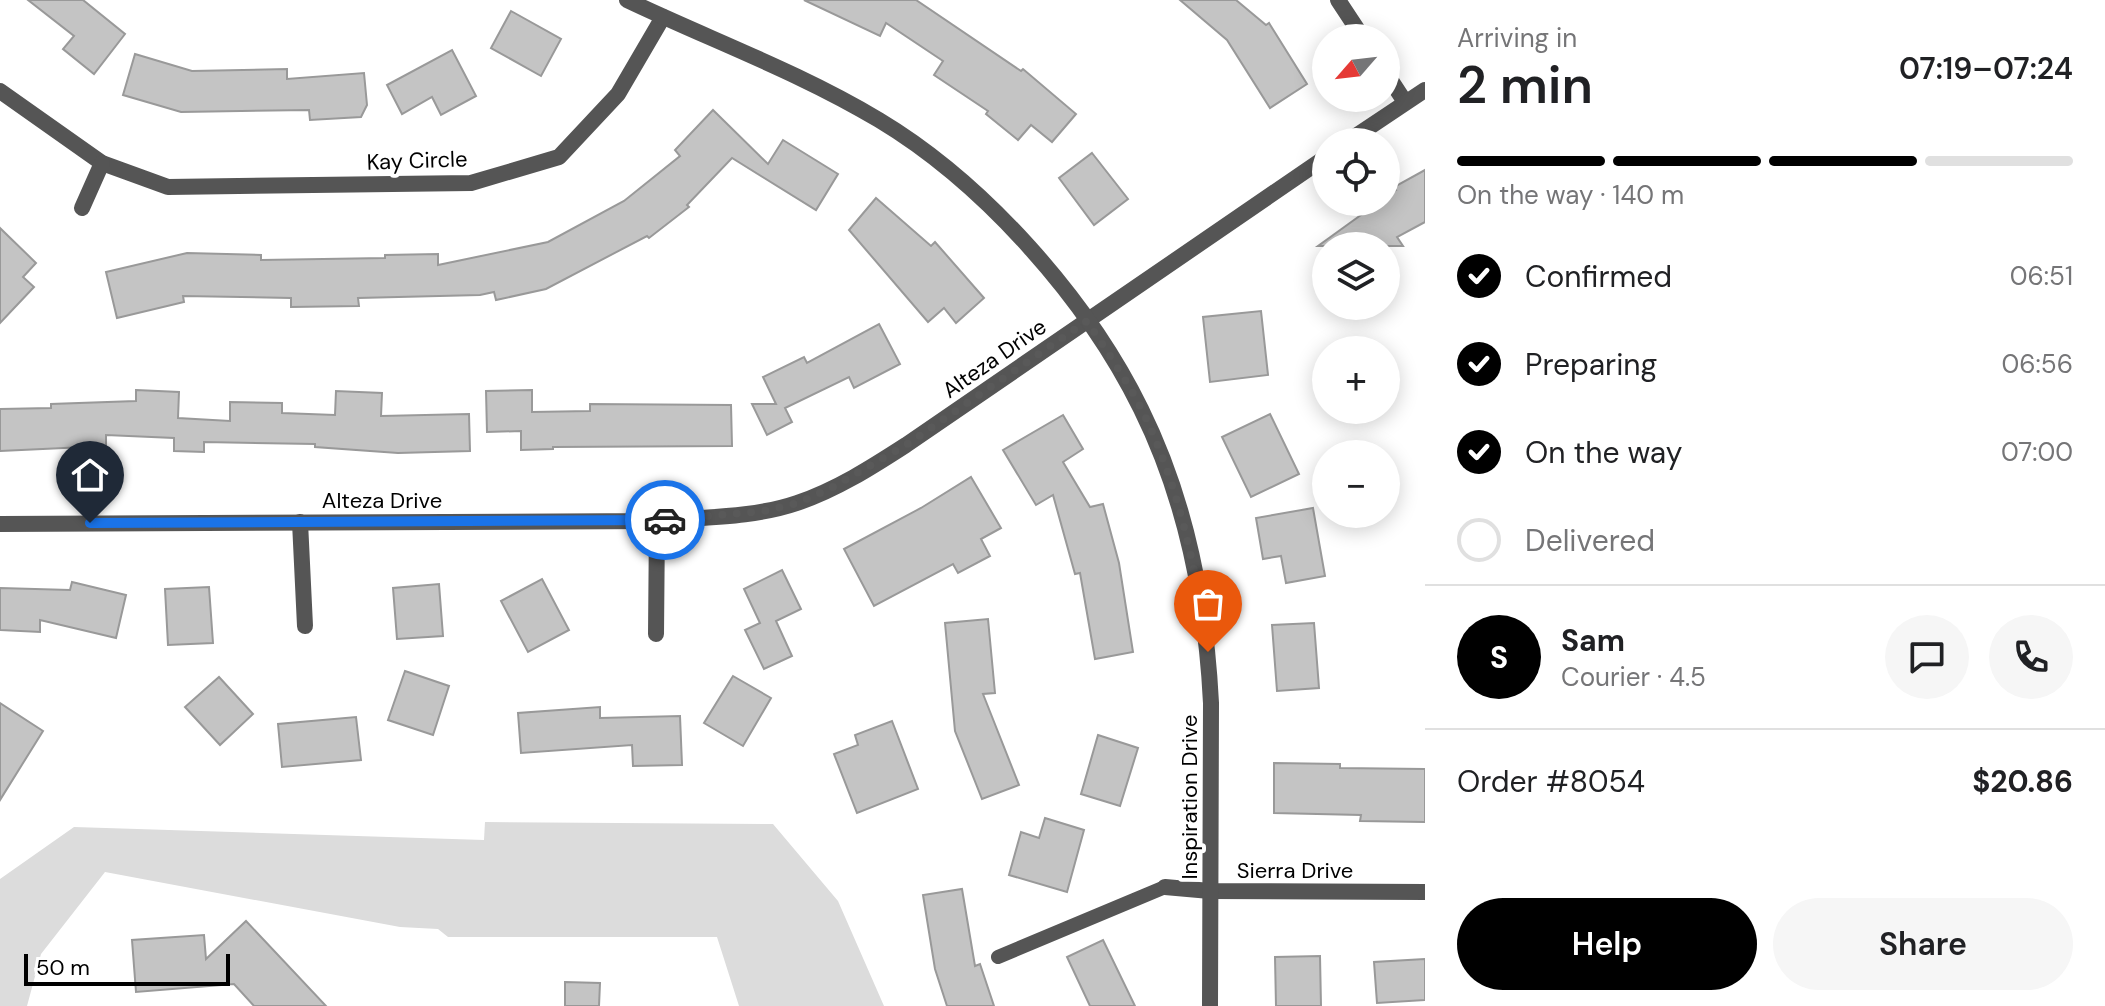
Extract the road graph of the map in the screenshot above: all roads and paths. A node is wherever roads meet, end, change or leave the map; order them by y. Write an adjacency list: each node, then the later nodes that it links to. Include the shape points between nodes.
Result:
1 (627, 0): 3 (street, Inspiration Drive)
2 (1338, 0): 4 (street)
3 (663, 17): 10 (street, Kay Circle, via 618,94 559,157 471,183 168,187); 13 (street, Inspiration Drive, via 822,87 882,121 1015,231)
4 (1354, 24)
5 (1425, 90): 8 (street)
6 (0, 91): 10 (street, Kay Circle)
7 (1400, 94): 8 (street)
8 (1405, 102): 9 (street)
9 (1367, 128)
10 (102, 163): 12 (street)
11 (1312, 167): 13 (street, Alteza Drive)
12 (82, 208)
13 (1087, 321): 14 (street, Alteza Drive, via 906,445 831,488 764,511); 20 (street, Inspiration Drive, via 1141,409 1191,554 1208,652)
14 (657, 521): 15 (street, Alteza Drive); 18 (street)
15 (300, 522): 16 (street, Alteza Drive); 17 (street, Alteza Drive)
16 (0, 524)
17 (305, 626)
18 (656, 634)
19 (1165, 887): 20 (street, Sierra Drive); 22 (lane)
20 (1210, 891): 21 (street, Sierra Drive); 23 (street, Inspiration Drive)
21 (1425, 892)
22 (998, 957)
23 (1210, 1006)

